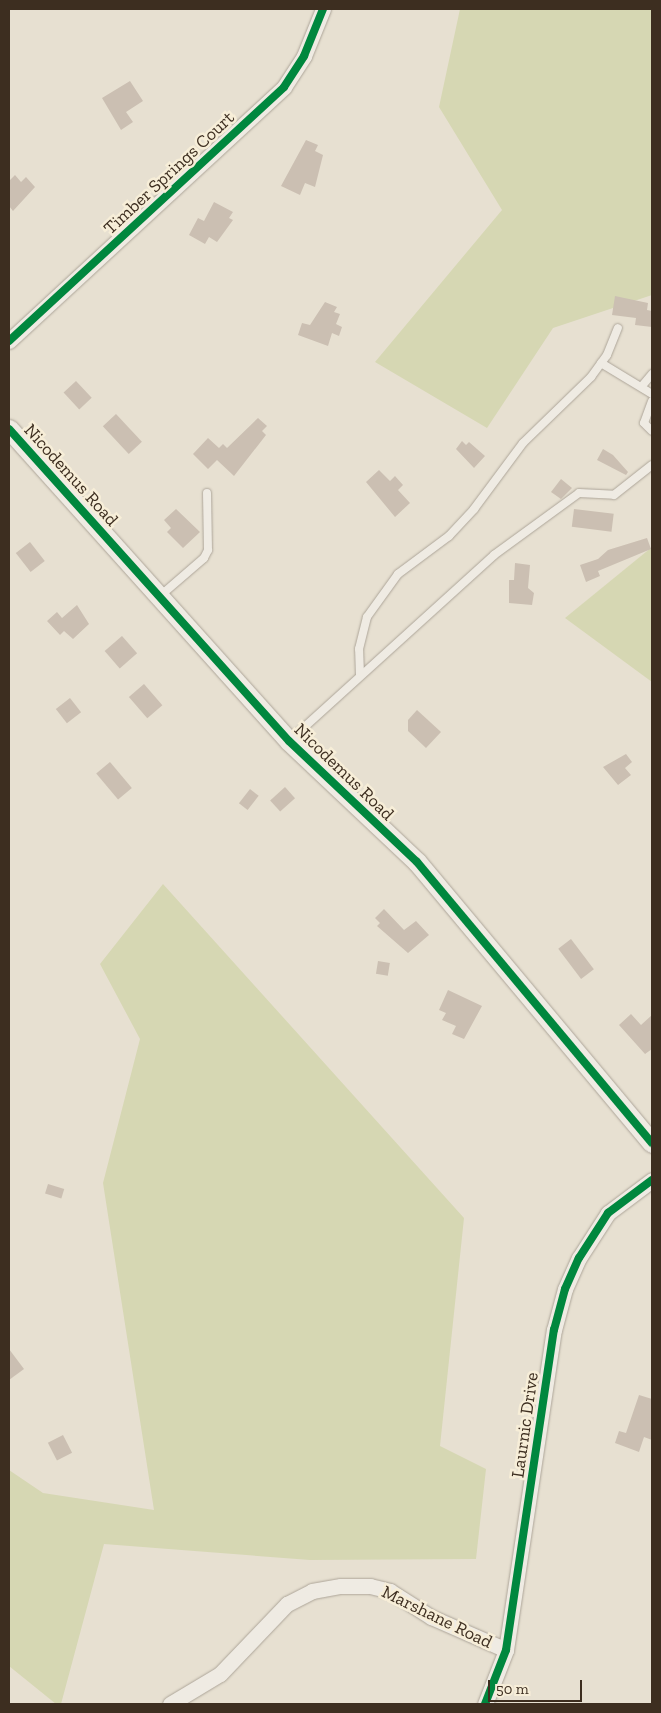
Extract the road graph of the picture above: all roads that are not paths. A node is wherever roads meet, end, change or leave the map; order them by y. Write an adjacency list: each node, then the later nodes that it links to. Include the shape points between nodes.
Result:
1 (323, 9): 3 (street, Timber Springs Court, via 304,56 284,87)
2 (618, 328): 4 (lane)
3 (9, 341)
4 (601, 363): 6 (lane); 14 (lane, via 523,443 455,529 398,574 367,616 359,649)
5 (652, 374): 6 (lane)
6 (642, 386): 7 (lane)
7 (652, 394)
8 (652, 401): 10 (lane, via 644,423)
9 (9, 429): 13 (street, Nicodemus Road)
10 (652, 431)
11 (652, 465): 14 (lane, via 614,496 579,493 494,554)
12 (207, 493): 13 (lane, via 208,550 204,558)
13 (160, 596): 15 (street, Nicodemus Road)
14 (360, 675): 15 (lane)
15 (289, 741): 16 (street, Nicodemus Road, via 417,862)
16 (652, 1143)
17 (652, 1180): 18 (street, Laurnic Drive, via 608,1214 579,1258 565,1289 554,1330)
18 (506, 1650): 19 (street, Marshane Road, via 431,1617 390,1591 370,1586 341,1586 312,1591 287,1604 220,1674); 20 (street, Laurnic Drive)
19 (170, 1704)
20 (485, 1704)

